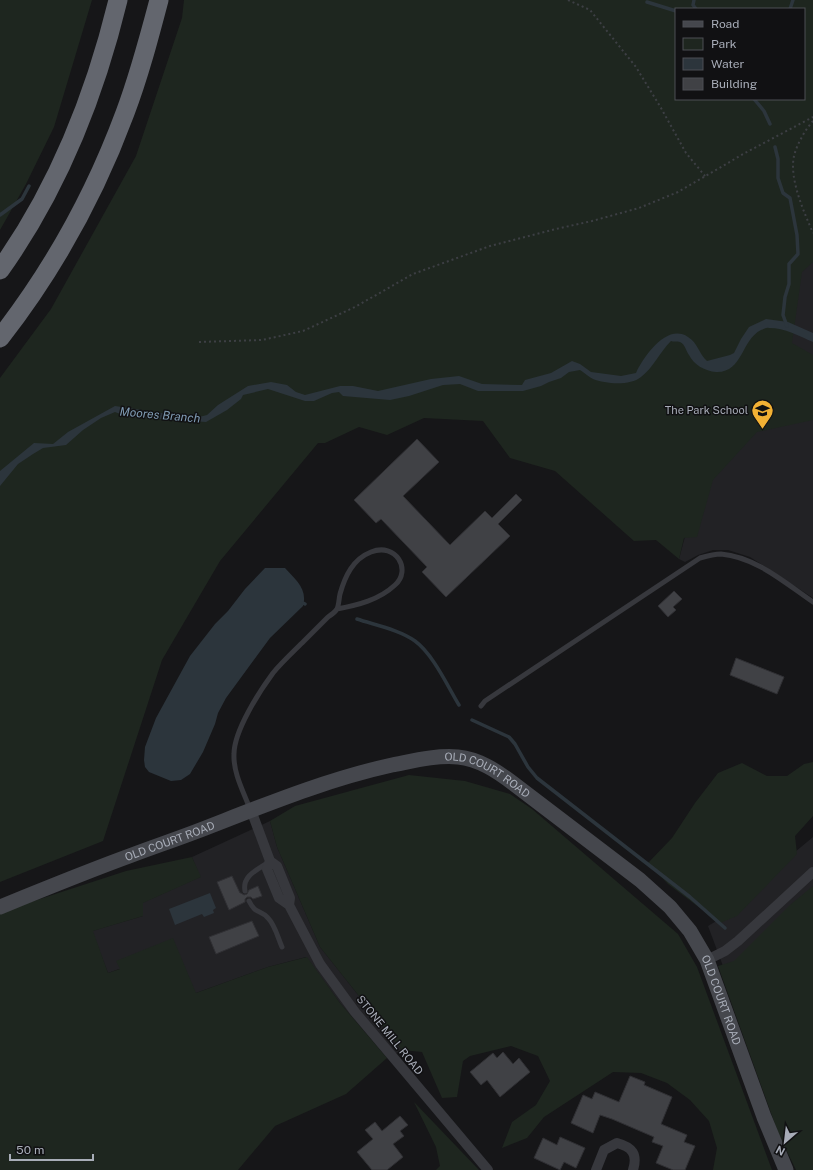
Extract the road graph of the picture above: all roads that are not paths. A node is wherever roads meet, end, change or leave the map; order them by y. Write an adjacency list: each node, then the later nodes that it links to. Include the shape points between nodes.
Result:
1 (118, 0): 3 (highway, via 108,41 68,149 47,192)
2 (159, 0): 4 (highway, via 126,112 105,164 61,249)
3 (0, 270)
4 (0, 338)
5 (813, 602): 7 (lane, via 758,565 743,559 720,554 700,558)
6 (337, 609): 6 (lane, via 345,579 352,566 365,554 377,549 387,549 394,553 402,568 401,577 396,585 367,602); 8 (lane, via 274,673 241,727 234,755 236,770)
7 (481, 706)
8 (251, 810): 9 (street, STONE MILL ROAD); 13 (main road, OLD COURT ROAD); 15 (main road, OLD COURT ROAD, via 332,781 413,761 457,757 478,762 498,772 640,880 681,918)
9 (270, 862): 11 (lane, via 251,874 245,883); 16 (street, STONE MILL ROAD, via 277,866 290,898 289,905 320,964 355,1012)
10 (813, 872): 15 (street, via 726,951)
11 (245, 891)
12 (249, 901): 14 (lane, via 254,910 267,916)
13 (0, 906)
14 (282, 947)
15 (707, 960): 19 (main road, OLD COURT ROAD)
16 (488, 1170)
17 (596, 1170): 18 (street, via 604,1150 617,1144 631,1149 634,1157)
18 (633, 1170)
19 (786, 1170)

